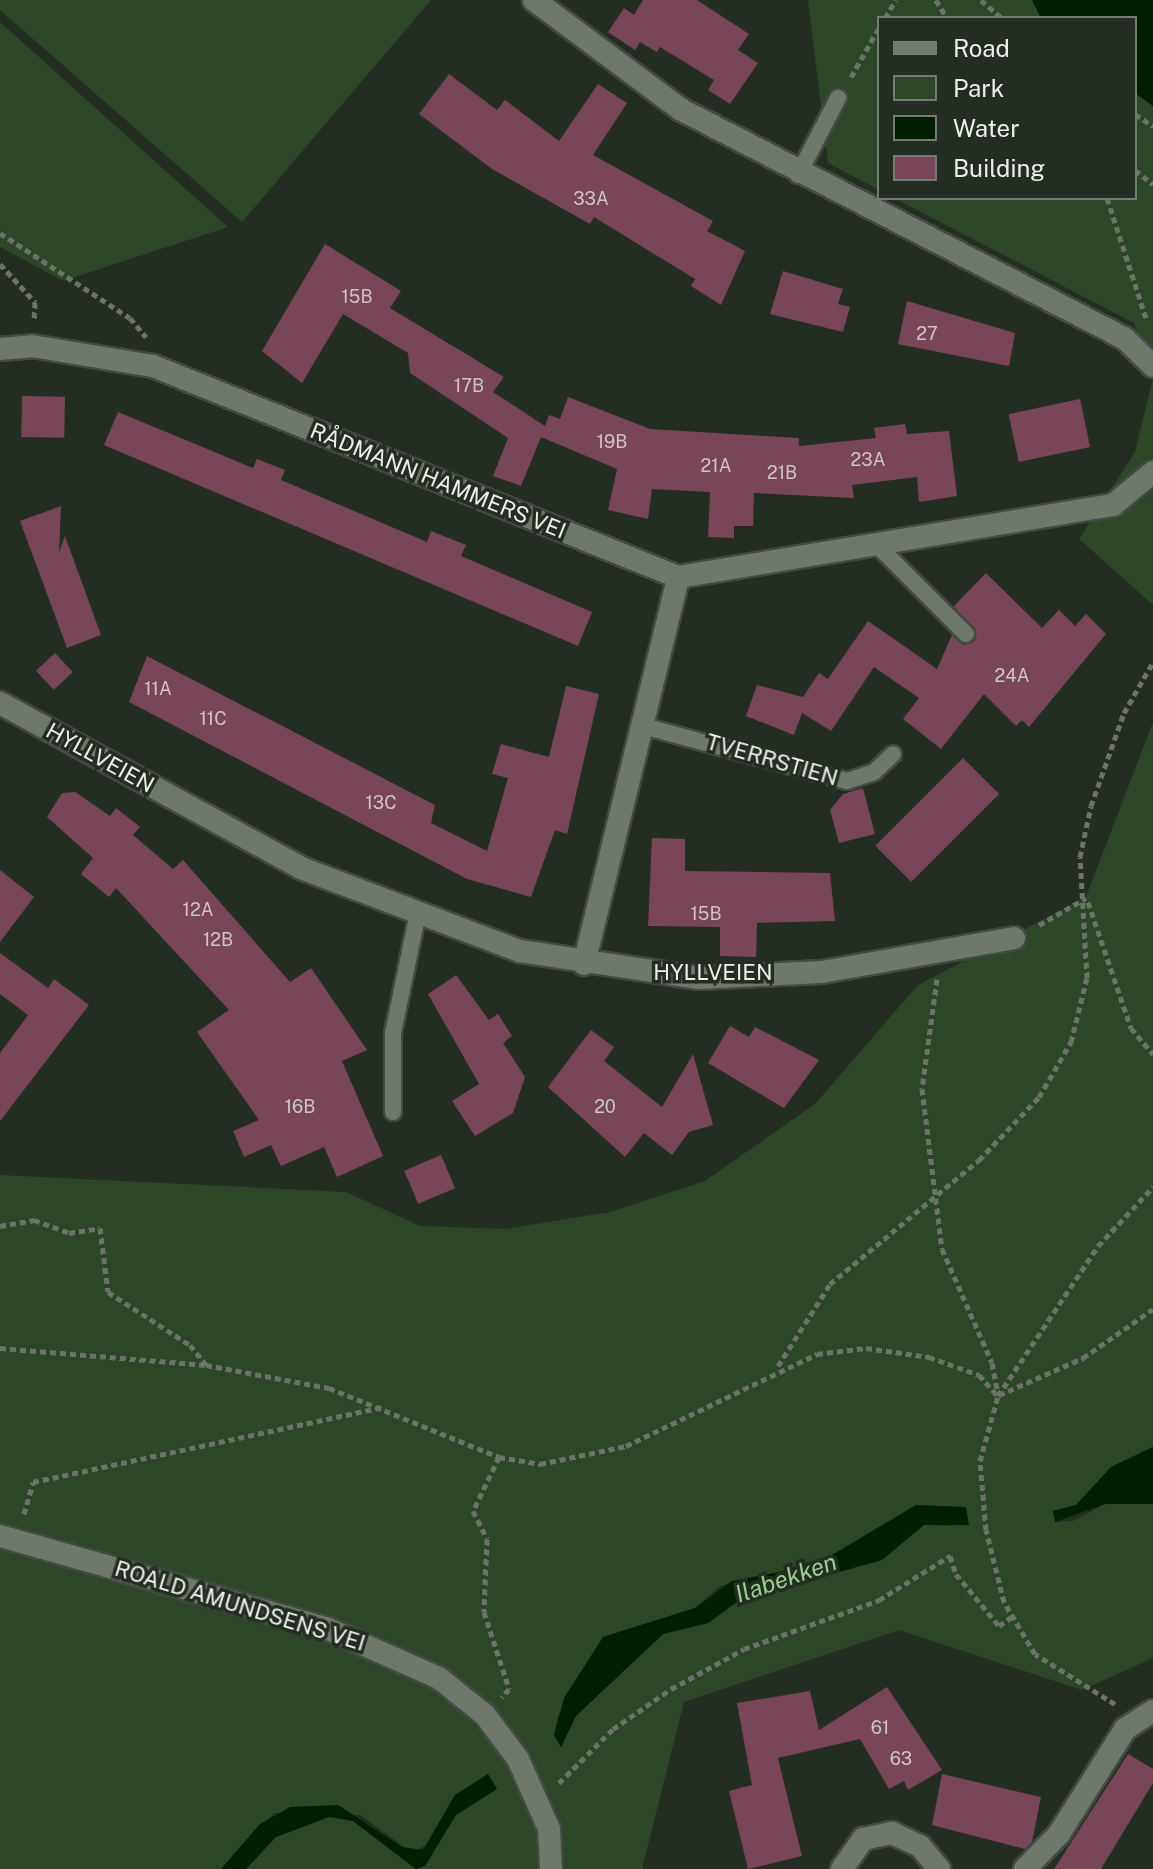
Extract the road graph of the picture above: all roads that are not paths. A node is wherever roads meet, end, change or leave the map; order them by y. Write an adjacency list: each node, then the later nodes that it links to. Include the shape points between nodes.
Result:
1 (534, 0): 3 (street, via 680,109)
2 (838, 98): 3 (lane)
3 (798, 175): 5 (street, via 1124,338)
4 (0, 349): 8 (street, RÅDMANN HAMMERS VEI, via 32,346 153,366)
5 (1153, 366)
6 (1153, 472): 7 (street, via 1113,505)
7 (879, 547): 8 (street); 9 (lane)
8 (678, 577): 11 (street)
9 (966, 634)
10 (0, 703): 13 (street, HYLLVEIEN, via 301,868)
11 (643, 726): 12 (lane, TVERRSTIEN, via 847,781 874,772); 15 (street, via 617,809)
12 (893, 754)
13 (418, 912): 15 (street, HYLLVEIEN, via 520,951); 16 (lane, via 393,1033)
14 (1014, 938): 15 (street, HYLLVEIEN, via 822,972 699,978)
15 (584, 964)
16 (393, 1112)
17 (0, 1536): 19 (street, ROALD AMUNDSENS VEI, via 326,1628 439,1678 485,1715 535,1794 549,1829)
18 (1149, 1712): 22 (street, via 1125,1729 1059,1834)
19 (551, 1869)
20 (842, 1869): 21 (street, via 863,1839 892,1833 920,1846)
21 (939, 1869)
22 (1025, 1869)

